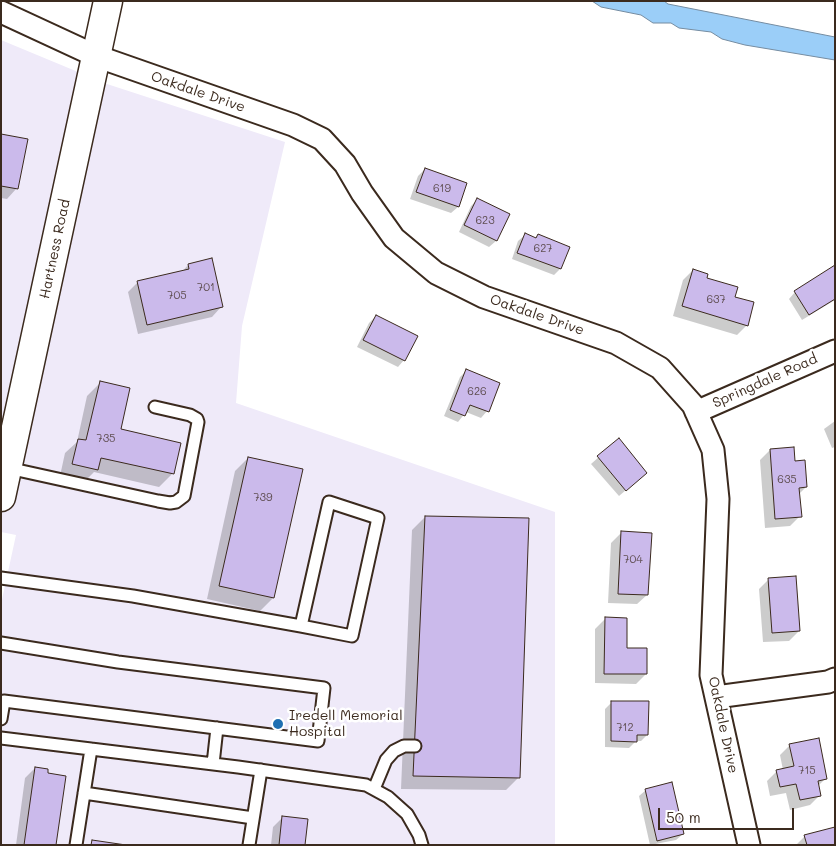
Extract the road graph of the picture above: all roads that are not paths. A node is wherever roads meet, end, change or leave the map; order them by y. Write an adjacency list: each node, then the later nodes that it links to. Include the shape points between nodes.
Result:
1 (108, 1): 3 (main road, Hartness Road)
2 (1, 12): 3 (street, Oakdale Drive)
3 (96, 56): 6 (street, Oakdale Drive, via 322,138 345,164 394,238 436,273 484,297 616,343 660,368); 7 (main road, Hartness Road)
4 (835, 351): 6 (street, Springdale Road)
5 (155, 407): 8 (lane, via 190,415 198,422 184,496 176,502 158,501)
6 (696, 412): 14 (street, Oakdale Drive, via 713,450 718,499 711,675)
7 (8, 438): 8 (main road, Hartness Road)
8 (8, 468): 9 (main road, Hartness Road)
9 (1, 497)
10 (1, 578): 11 (lane, via 133,596)
11 (301, 626): 11 (lane, via 329,502 378,518 352,636)
12 (1, 644): 16 (lane, via 324,688 318,741)
13 (835, 680): 14 (street)
14 (716, 697): 28 (street, Oakdale Drive)
15 (1, 719): 16 (lane, via 4,701)
16 (217, 728): 20 (lane)
17 (1, 738): 19 (lane)
18 (415, 746): 22 (lane, via 404,746 390,755)
19 (91, 749): 20 (lane); 23 (lane)
20 (213, 764): 21 (lane)
21 (261, 770): 22 (lane, via 366,785); 24 (lane)
22 (374, 789): 27 (lane, via 407,814)
23 (84, 793): 24 (lane); 25 (lane)
24 (253, 818): 26 (lane)
25 (76, 845)
26 (248, 845)
27 (422, 845)
28 (749, 845)

